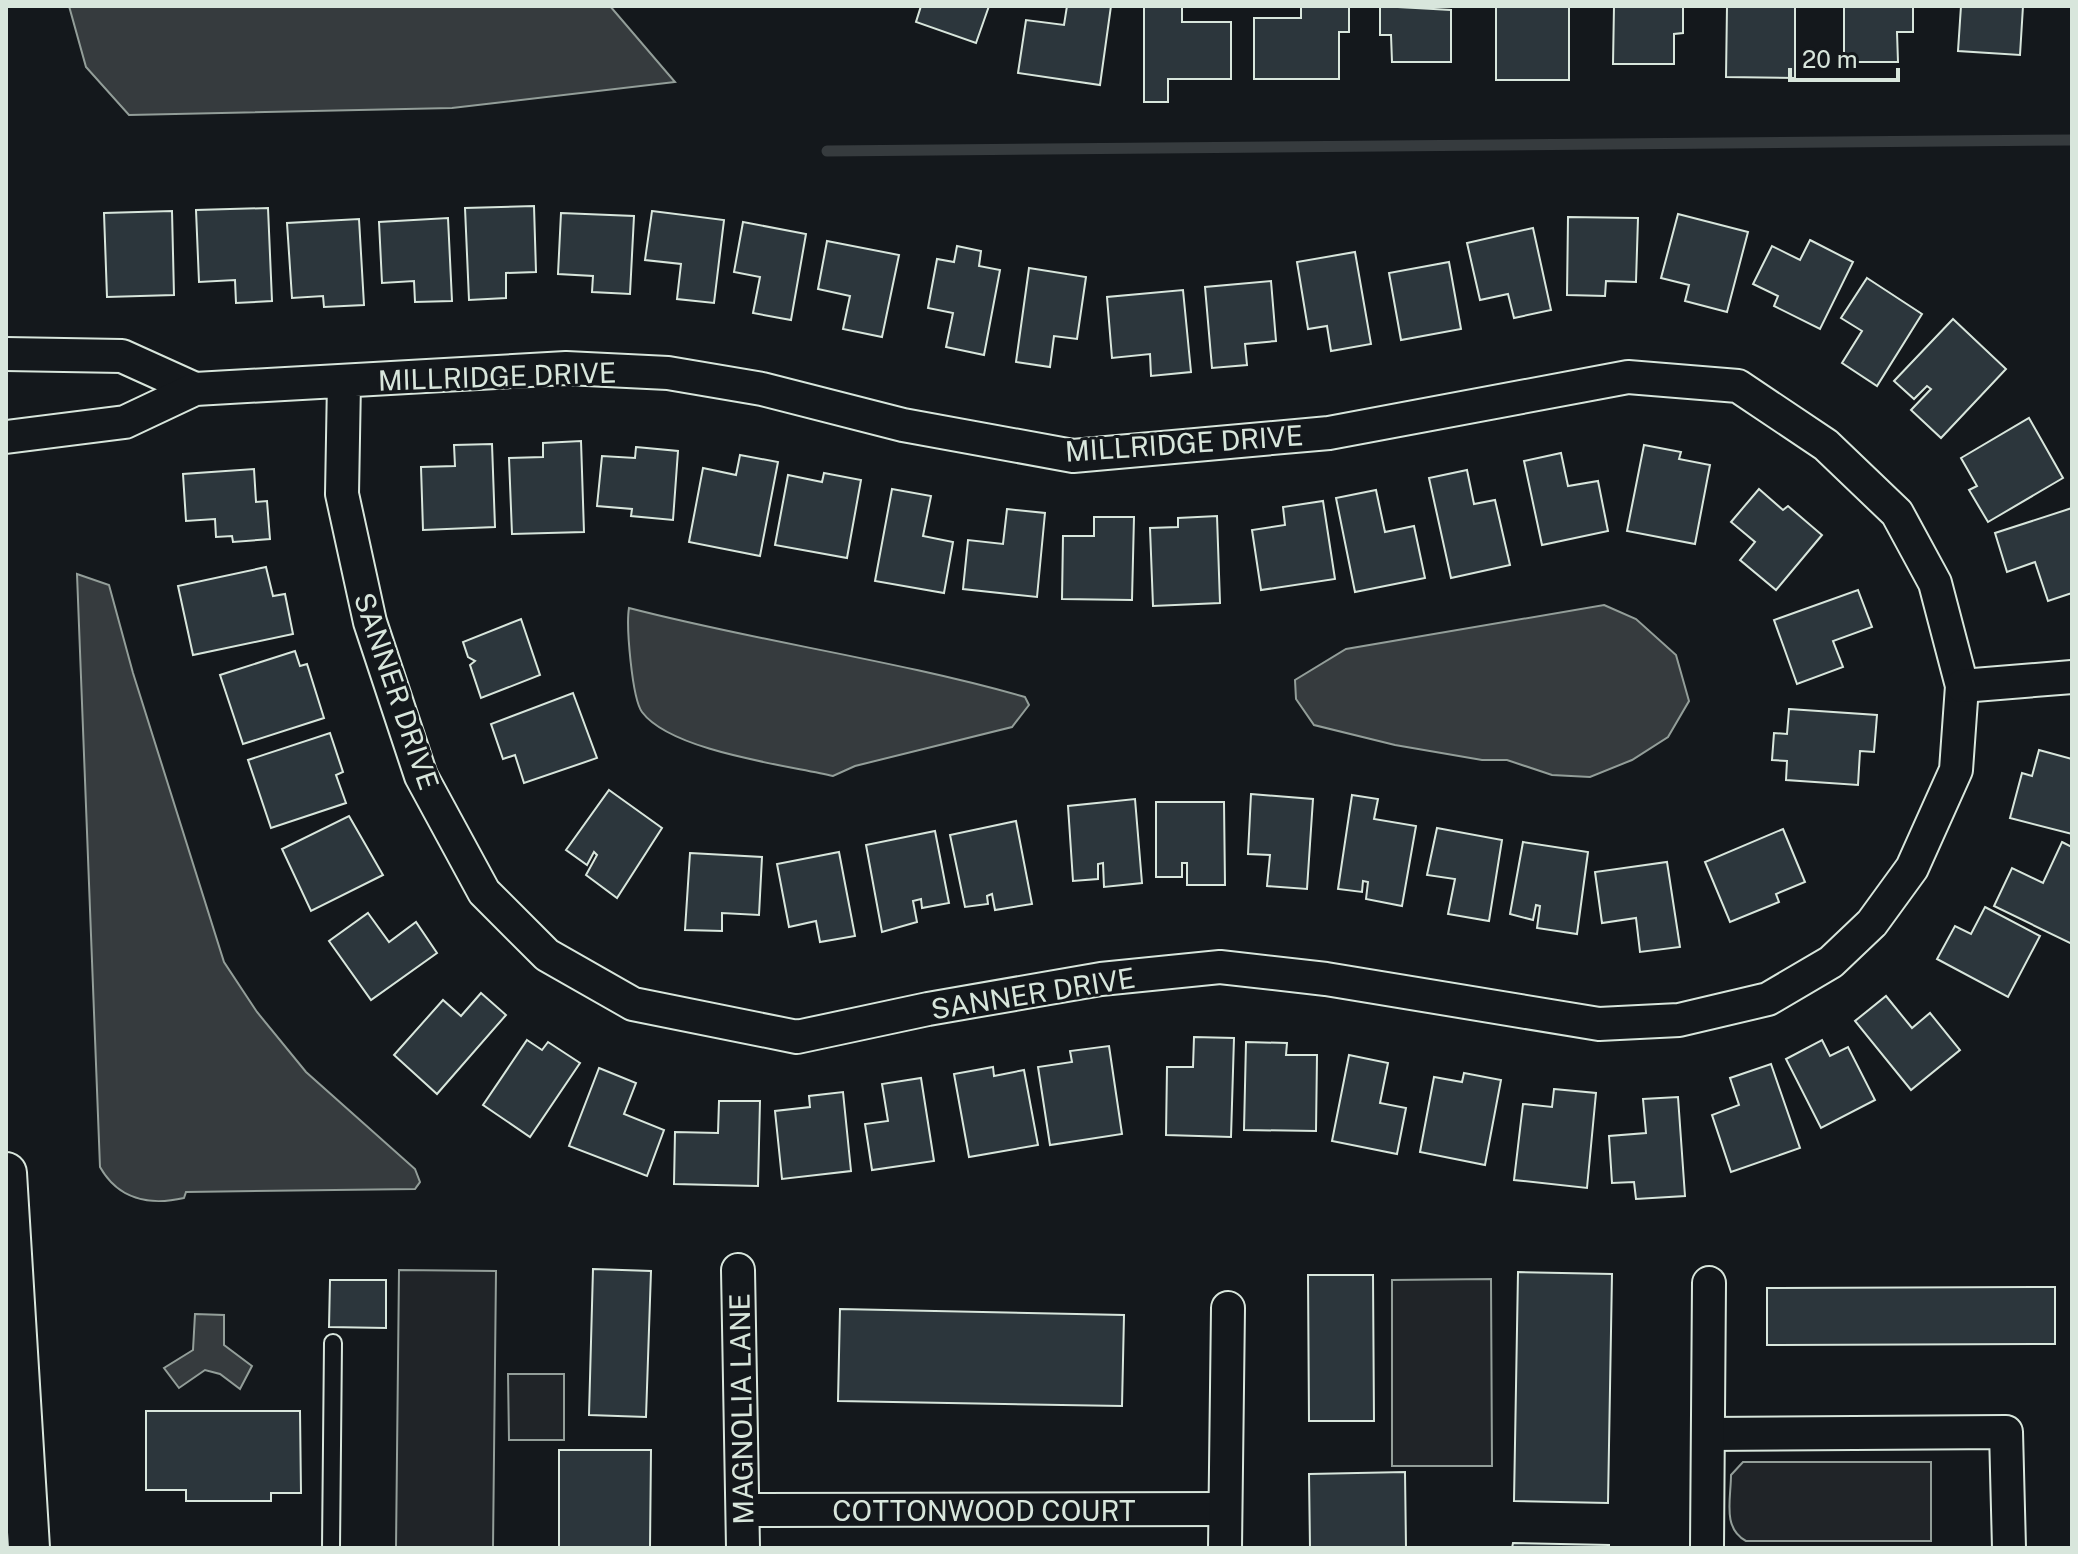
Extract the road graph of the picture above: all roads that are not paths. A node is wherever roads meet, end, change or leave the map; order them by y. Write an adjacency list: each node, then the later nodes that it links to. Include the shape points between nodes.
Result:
1 (6, 354): 3 (street, MILLRIDGE DRIVE, via 122,356)
2 (344, 382): 3 (street, MILLRIDGE DRIVE); 6 (street, MILLRIDGE DRIVE, via 566,368 668,373 1073,456 1329,433 1628,377 1738,386 1826,445 1897,513 1935,583); 6 (street, SANNER DRIVE, via 342,494 370,622 421,776 484,892 547,955 633,1004 797,1037 1101,979 1220,967 1599,1024 1679,1020 1768,999 1831,962 1872,923 1912,868 1956,770)
3 (195, 389): 4 (street, MILLRIDGE DRIVE, via 125,422)
4 (6, 437)
5 (2072, 677): 6 (street)
6 (1962, 686)
7 (6, 1173): 15 (street)
8 (738, 1270): 14 (street, MAGNOLIA LANE)
9 (1709, 1283): 12 (street)
10 (1228, 1308): 13 (street)
11 (333, 1343): 16 (lane)
12 (1708, 1434): 19 (street); 20 (street, via 2006,1432)
13 (1225, 1509): 14 (street, COTTONWOOD COURT); 18 (street)
14 (743, 1510): 17 (street, MAGNOLIA LANE)
15 (29, 1548)
16 (331, 1548)
17 (743, 1548)
18 (1225, 1548)
19 (1707, 1548)
20 (2009, 1548)

